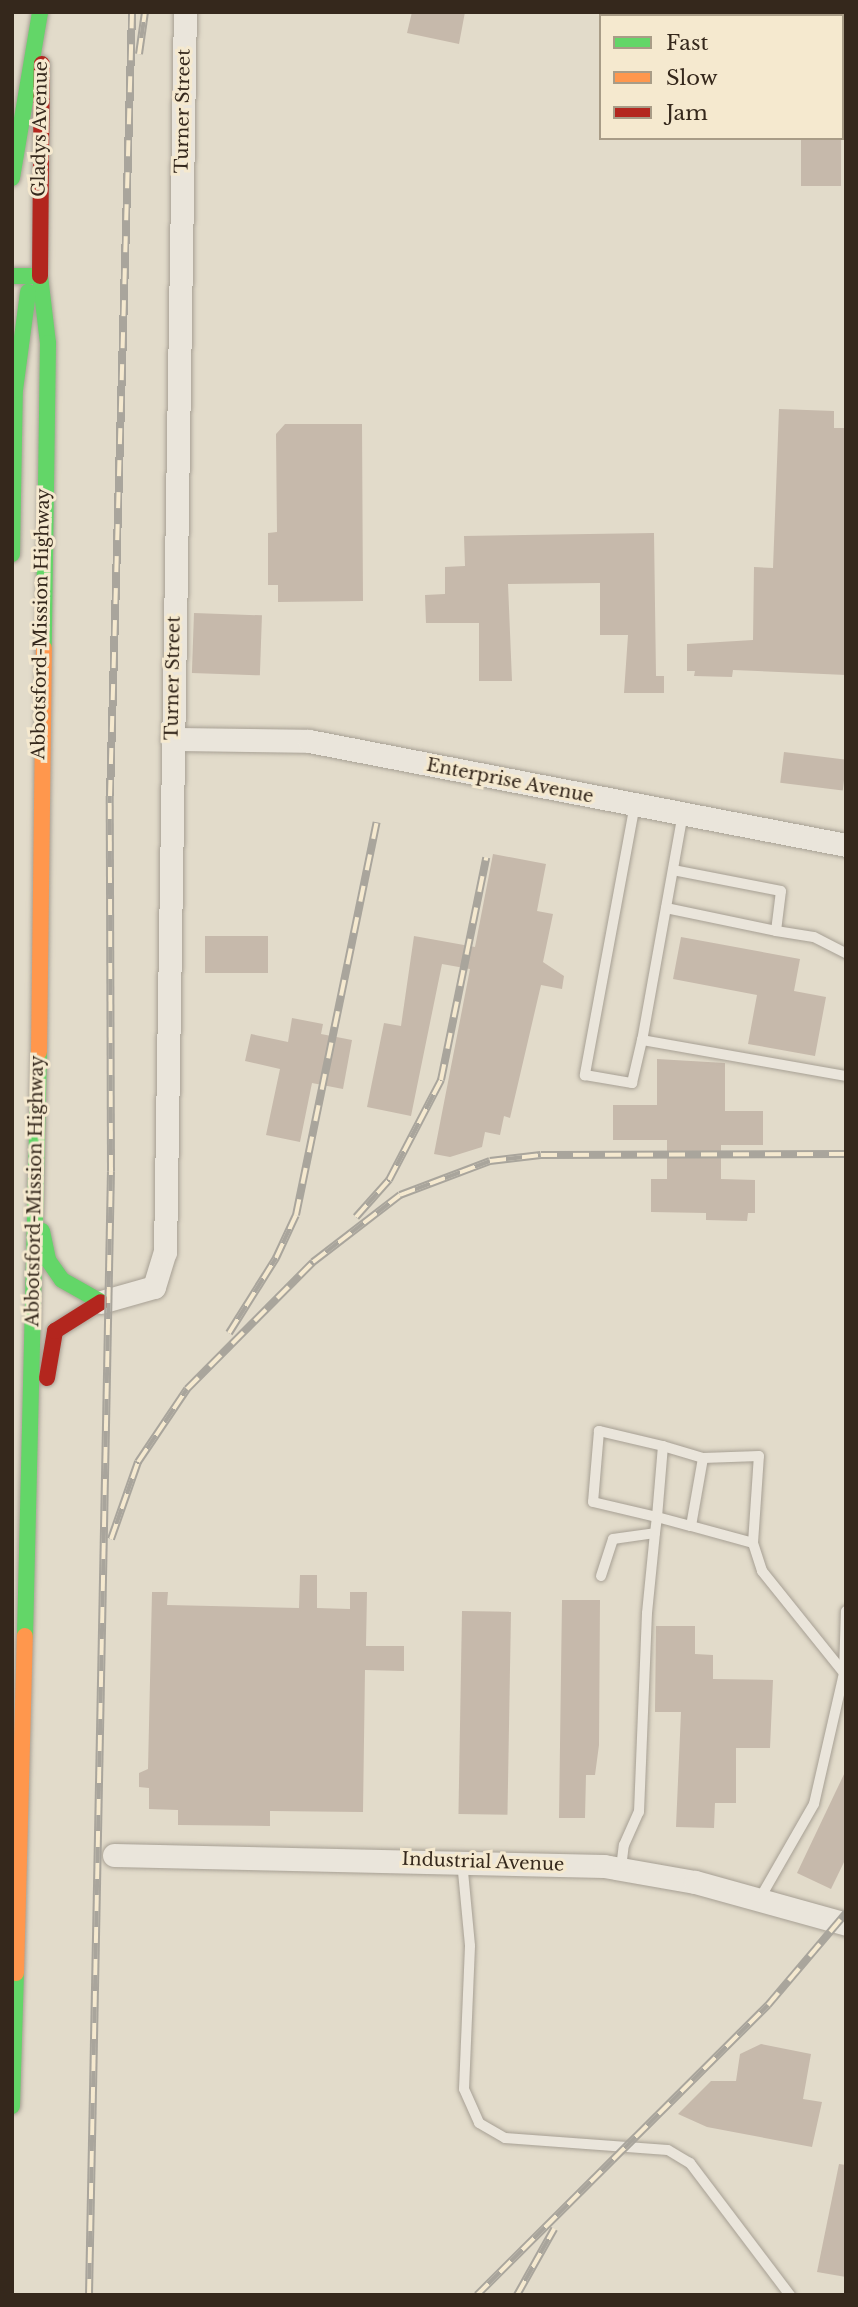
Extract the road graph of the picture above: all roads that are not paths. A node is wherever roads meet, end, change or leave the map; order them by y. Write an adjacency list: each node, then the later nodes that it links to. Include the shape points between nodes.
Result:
1 (42, 12): 3 (main road, via 27,58); 5 (main road, Gladys Avenue)
2 (185, 12): 9 (street, Turner Street)
3 (12, 178)
4 (12, 276): 5 (main road)
5 (35, 276): 6 (main road, Abbotsford-Mission Highway)
6 (27, 300): 7 (main road, Abbotsford-Mission Highway); 19 (main road, Abbotsford-Mission Highway, via 48,343)
7 (14, 388): 8 (main road, Abbotsford-Mission Highway)
8 (12, 554)
9 (172, 739): 10 (street, Enterprise Avenue, via 309,741); 20 (street, Turner Street, via 165,1252 154,1287)
10 (635, 804): 11 (street, Enterprise Avenue); 17 (lane, via 585,1075 632,1083)
11 (683, 814): 12 (street, Enterprise Avenue); 13 (lane)
12 (846, 845)
13 (673, 870): 14 (lane); 15 (lane, via 781,891)
14 (666, 908): 15 (lane); 17 (lane)
15 (776, 930): 16 (lane, via 814,937)
16 (846, 953)
17 (642, 1040): 18 (lane)
18 (846, 1076)
19 (37, 1169): 20 (main road, via 48,1260 62,1280); 30 (main road, Abbotsford-Mission Highway)
20 (101, 1301): 30 (main road, via 55,1331 50,1346 41,1624 36,1674)
21 (663, 1446): 22 (lane); 23 (lane); 23 (lane, via 599,1431 593,1502)
22 (703, 1458): 24 (lane); 26 (lane, via 759,1456)
23 (656, 1517): 24 (lane); 25 (lane)
24 (691, 1526): 26 (lane)
25 (655, 1533): 27 (lane, via 613,1539); 33 (lane, via 639,1812 624,1845)
26 (753, 1543): 29 (lane, via 762,1571)
27 (601, 1576)
28 (846, 1611): 29 (lane)
29 (844, 1673): 35 (lane, via 814,1804)
30 (22, 1710): 34 (main road, Abbotsford-Mission Highway)
31 (114, 1855): 32 (street, Industrial Avenue)
32 (462, 1861): 33 (street, Industrial Avenue); 38 (lane, via 470,1946 464,2089 479,2123 505,2138 668,2150 690,2163)
33 (621, 1868): 35 (street, Industrial Avenue)
34 (15, 1875): 37 (main road, Abbotsford-Mission Highway)
35 (759, 1900): 36 (street, Industrial Avenue)
36 (846, 1924)
37 (12, 2106)
38 (790, 2295)

